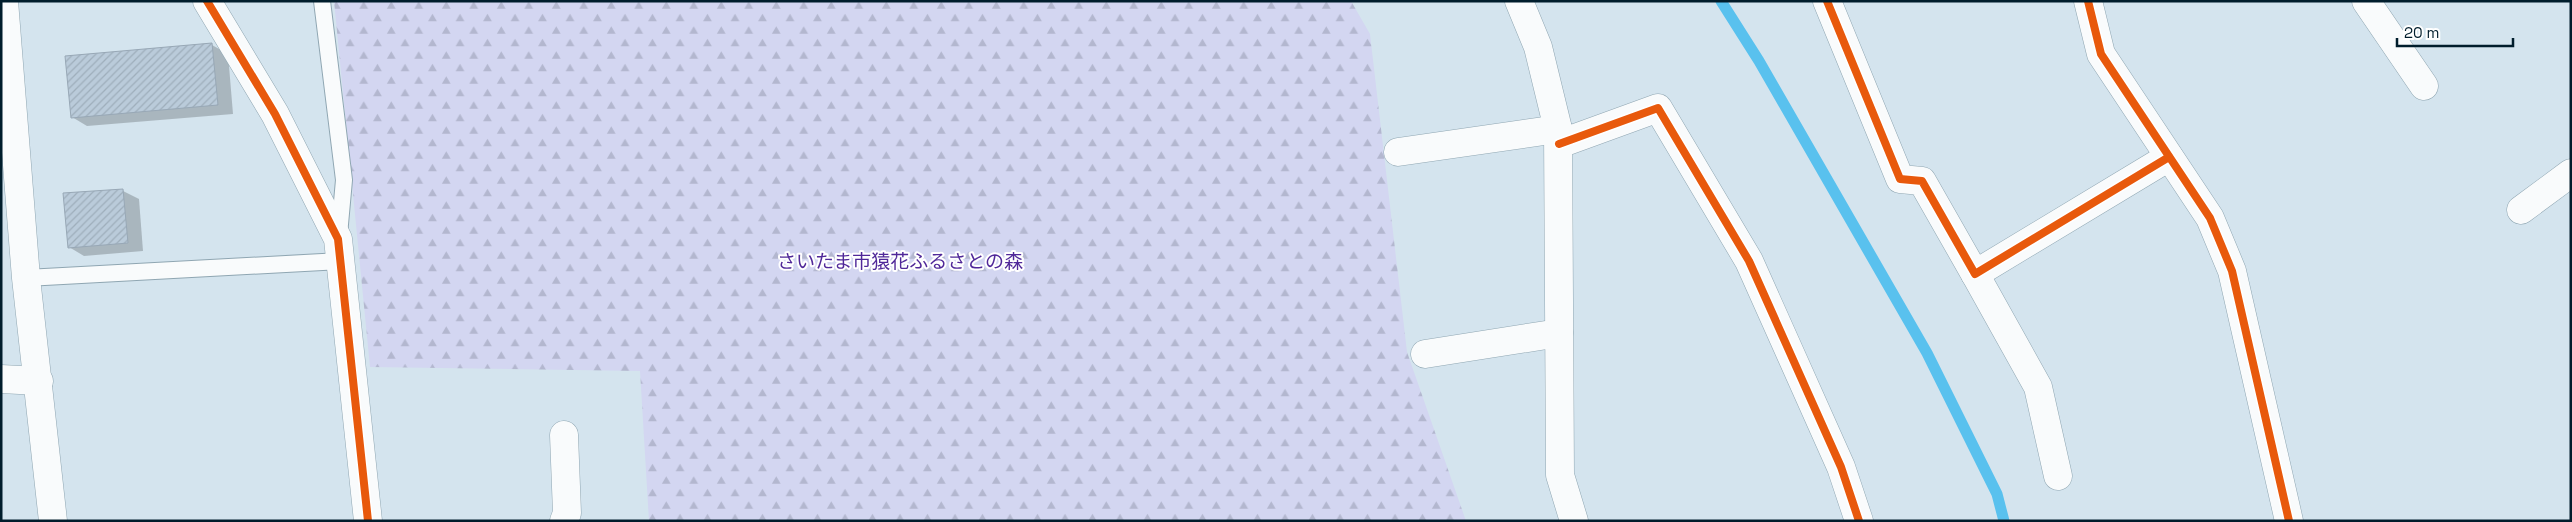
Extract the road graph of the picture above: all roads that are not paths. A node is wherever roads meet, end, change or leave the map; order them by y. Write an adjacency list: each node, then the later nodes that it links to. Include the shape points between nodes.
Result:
1 (4, 1): 16 (street)
2 (207, 1): 14 (street, via 275,114)
3 (322, 1): 14 (lane, via 344,180)
4 (1519, 1): 9 (street, via 1538,47)
5 (1827, 1): 15 (street, via 1900,179 1922,181)
6 (2088, 1): 11 (street, via 2100,54)
7 (2366, 1): 8 (street)
8 (2424, 86)
9 (1559, 136): 10 (street); 17 (street); 27 (street, via 1658,108 1750,261 1841,467)
10 (1398, 152)
11 (2169, 157): 15 (street); 28 (street, via 2210,218 2232,272)
12 (2571, 173): 13 (street)
13 (2521, 210)
14 (340, 250): 16 (lane); 24 (street)
15 (1975, 274): 22 (street, via 2038,387)
16 (26, 278): 20 (street)
17 (1558, 333): 18 (street); 26 (street, via 1560,475)
18 (1425, 354)
19 (1, 379): 20 (street)
20 (39, 382): 23 (street)
21 (564, 434): 25 (street, via 567,513)
22 (2058, 476)
23 (53, 521)
24 (368, 521)
25 (564, 521)
26 (1574, 521)
27 (1859, 521)
28 (2288, 521)

